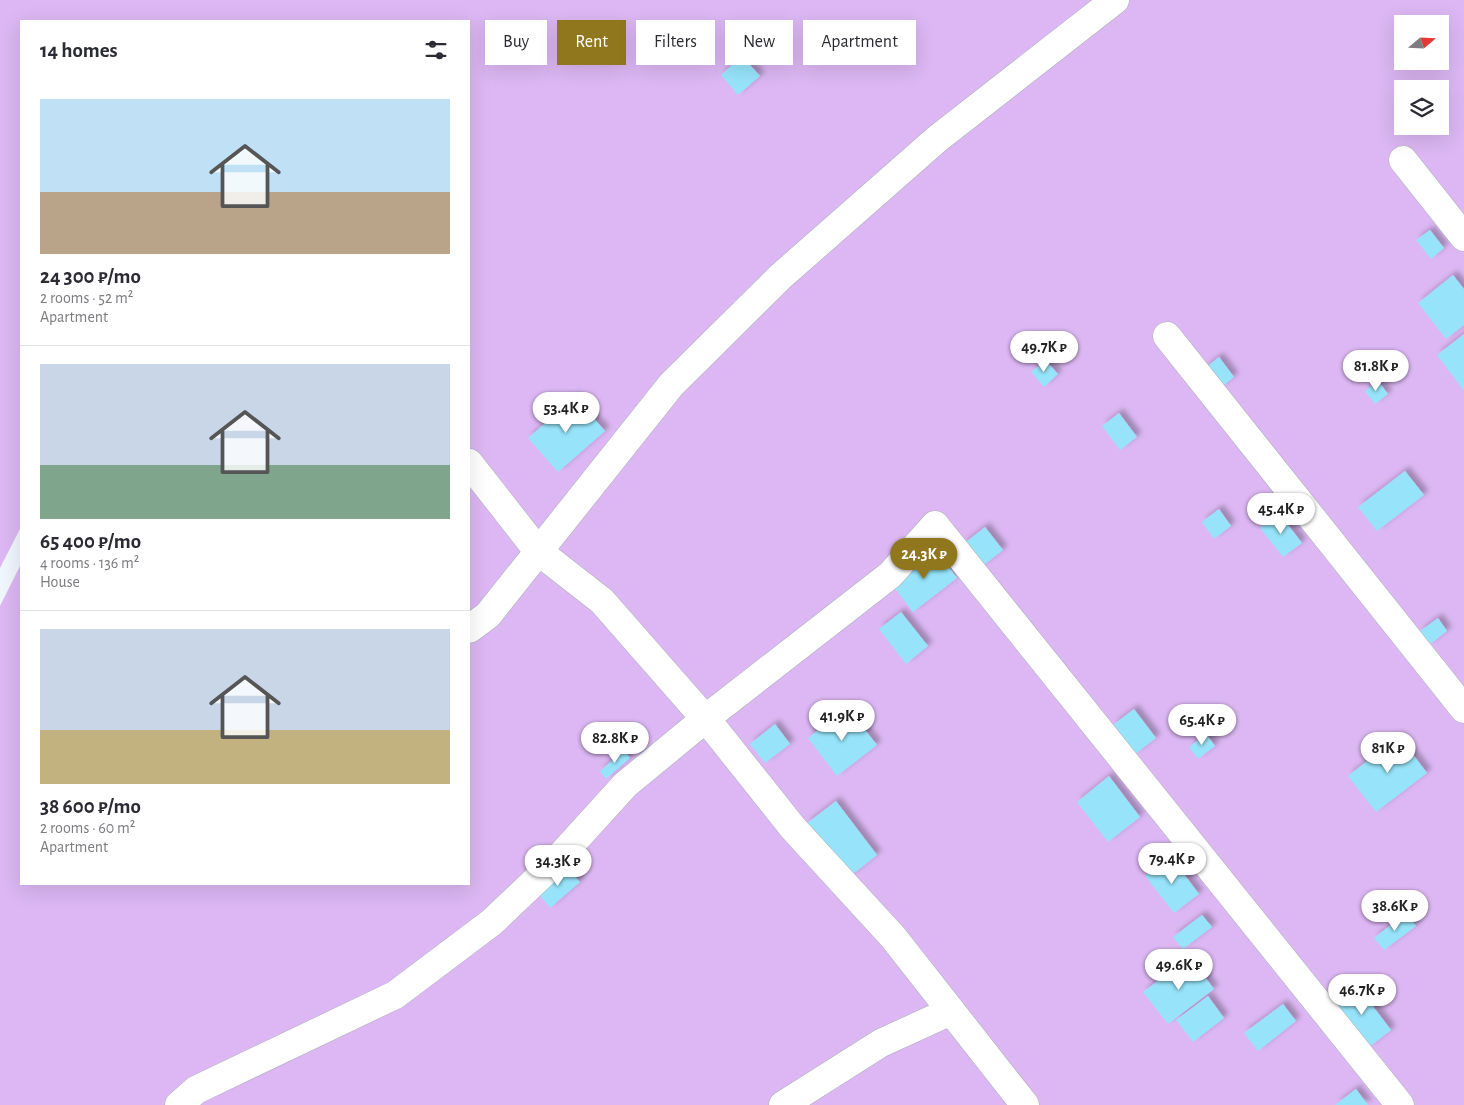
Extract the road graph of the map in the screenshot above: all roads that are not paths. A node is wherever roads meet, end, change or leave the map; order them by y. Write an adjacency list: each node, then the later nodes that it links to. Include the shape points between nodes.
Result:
1 (1116, 0): 6 (street, via 937,139 780,277 671,385)
2 (1403, 160): 3 (street)
3 (1464, 237)
4 (1167, 336): 8 (street)
5 (470, 464): 6 (street)
6 (538, 551): 7 (street, via 488,615); 9 (street, via 602,601)
7 (470, 628)
8 (1464, 709)
9 (705, 719): 10 (street, via 793,828 893,937); 11 (street, via 625,785 555,862 492,922 402,989 196,1090); 14 (street, via 890,575 935,525)
10 (951, 1011): 12 (street, via 881,1043); 13 (street)
11 (179, 1105)
12 (783, 1105)
13 (1025, 1105)
14 (1400, 1105)

